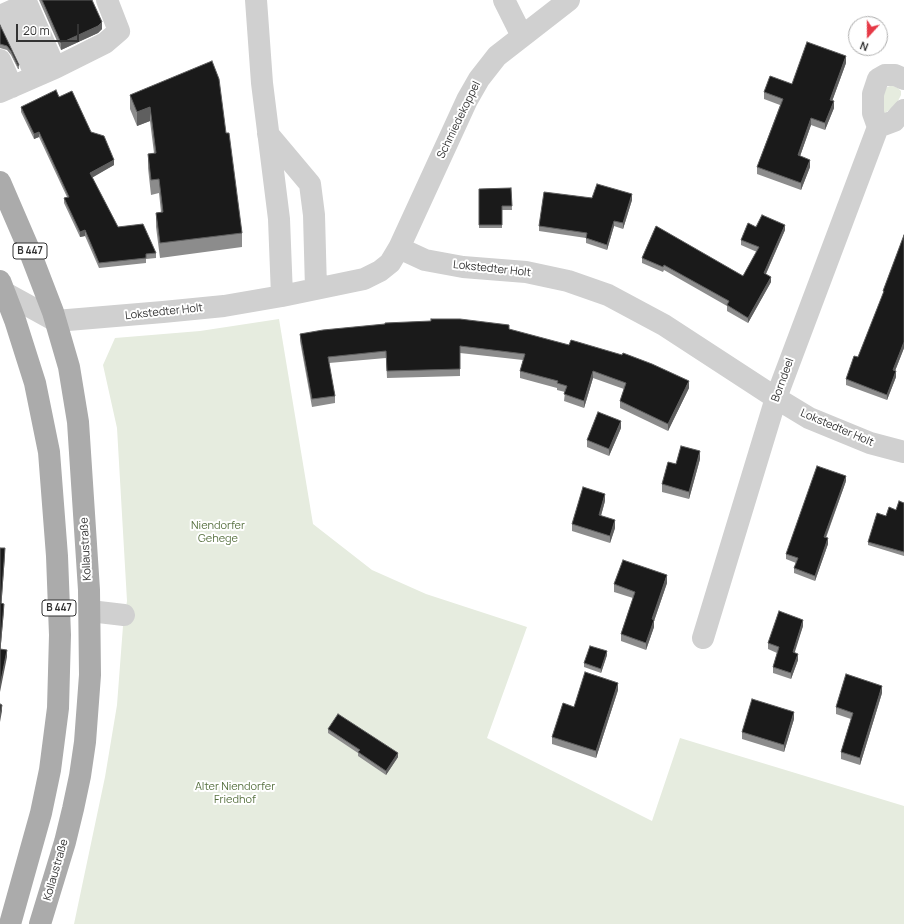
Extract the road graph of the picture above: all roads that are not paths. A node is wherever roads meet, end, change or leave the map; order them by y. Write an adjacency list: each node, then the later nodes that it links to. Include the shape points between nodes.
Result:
1 (107, 0): 9 (street, via 120,31 105,43)
2 (256, 0): 14 (street)
3 (504, 0): 7 (street)
4 (569, 0): 7 (street, Schmiedekoppel)
5 (32, 2): 6 (street); 9 (street)
6 (3, 14): 9 (street)
7 (522, 36): 16 (street, Schmiedekoppel, via 497,56 478,79)
8 (0, 60): 11 (street)
9 (45, 72): 11 (street)
10 (904, 79): 13 (street, via 895,75 885,75 878,80 873,94 873,113)
11 (6, 89)
12 (904, 110): 13 (street, via 894,121)
13 (878, 127): 21 (street, Borndeel)
14 (268, 134): 18 (street, via 310,184 314,215); 19 (street, via 279,220)
15 (0, 182): 20 (main road, Kollaustraße / B 447)
16 (399, 248): 18 (street, Lokstedter Holt, via 390,263 364,279); 21 (street, Lokstedter Holt, via 426,260 463,267 526,272 568,281 608,295 664,325)
17 (2, 289): 20 (street); 26 (main road, B 447, via 35,382 49,452 60,635 58,708 50,770 41,813)
18 (316, 289): 19 (street, Lokstedter Holt)
19 (282, 296): 20 (street, Lokstedter Holt, via 224,306)
20 (56, 321): 23 (main road, Kollaustraße / B 447, via 69,367 78,422)
21 (776, 398): 22 (street, Lokstedter Holt, via 809,418 870,443); 25 (street, Borndeel)
22 (904, 452)
23 (90, 611): 24 (street); 27 (main road, Kollaustraße / B 447, via 88,712 80,776 65,842)
24 (124, 615)
25 (703, 638)
26 (10, 924)
27 (40, 924)

